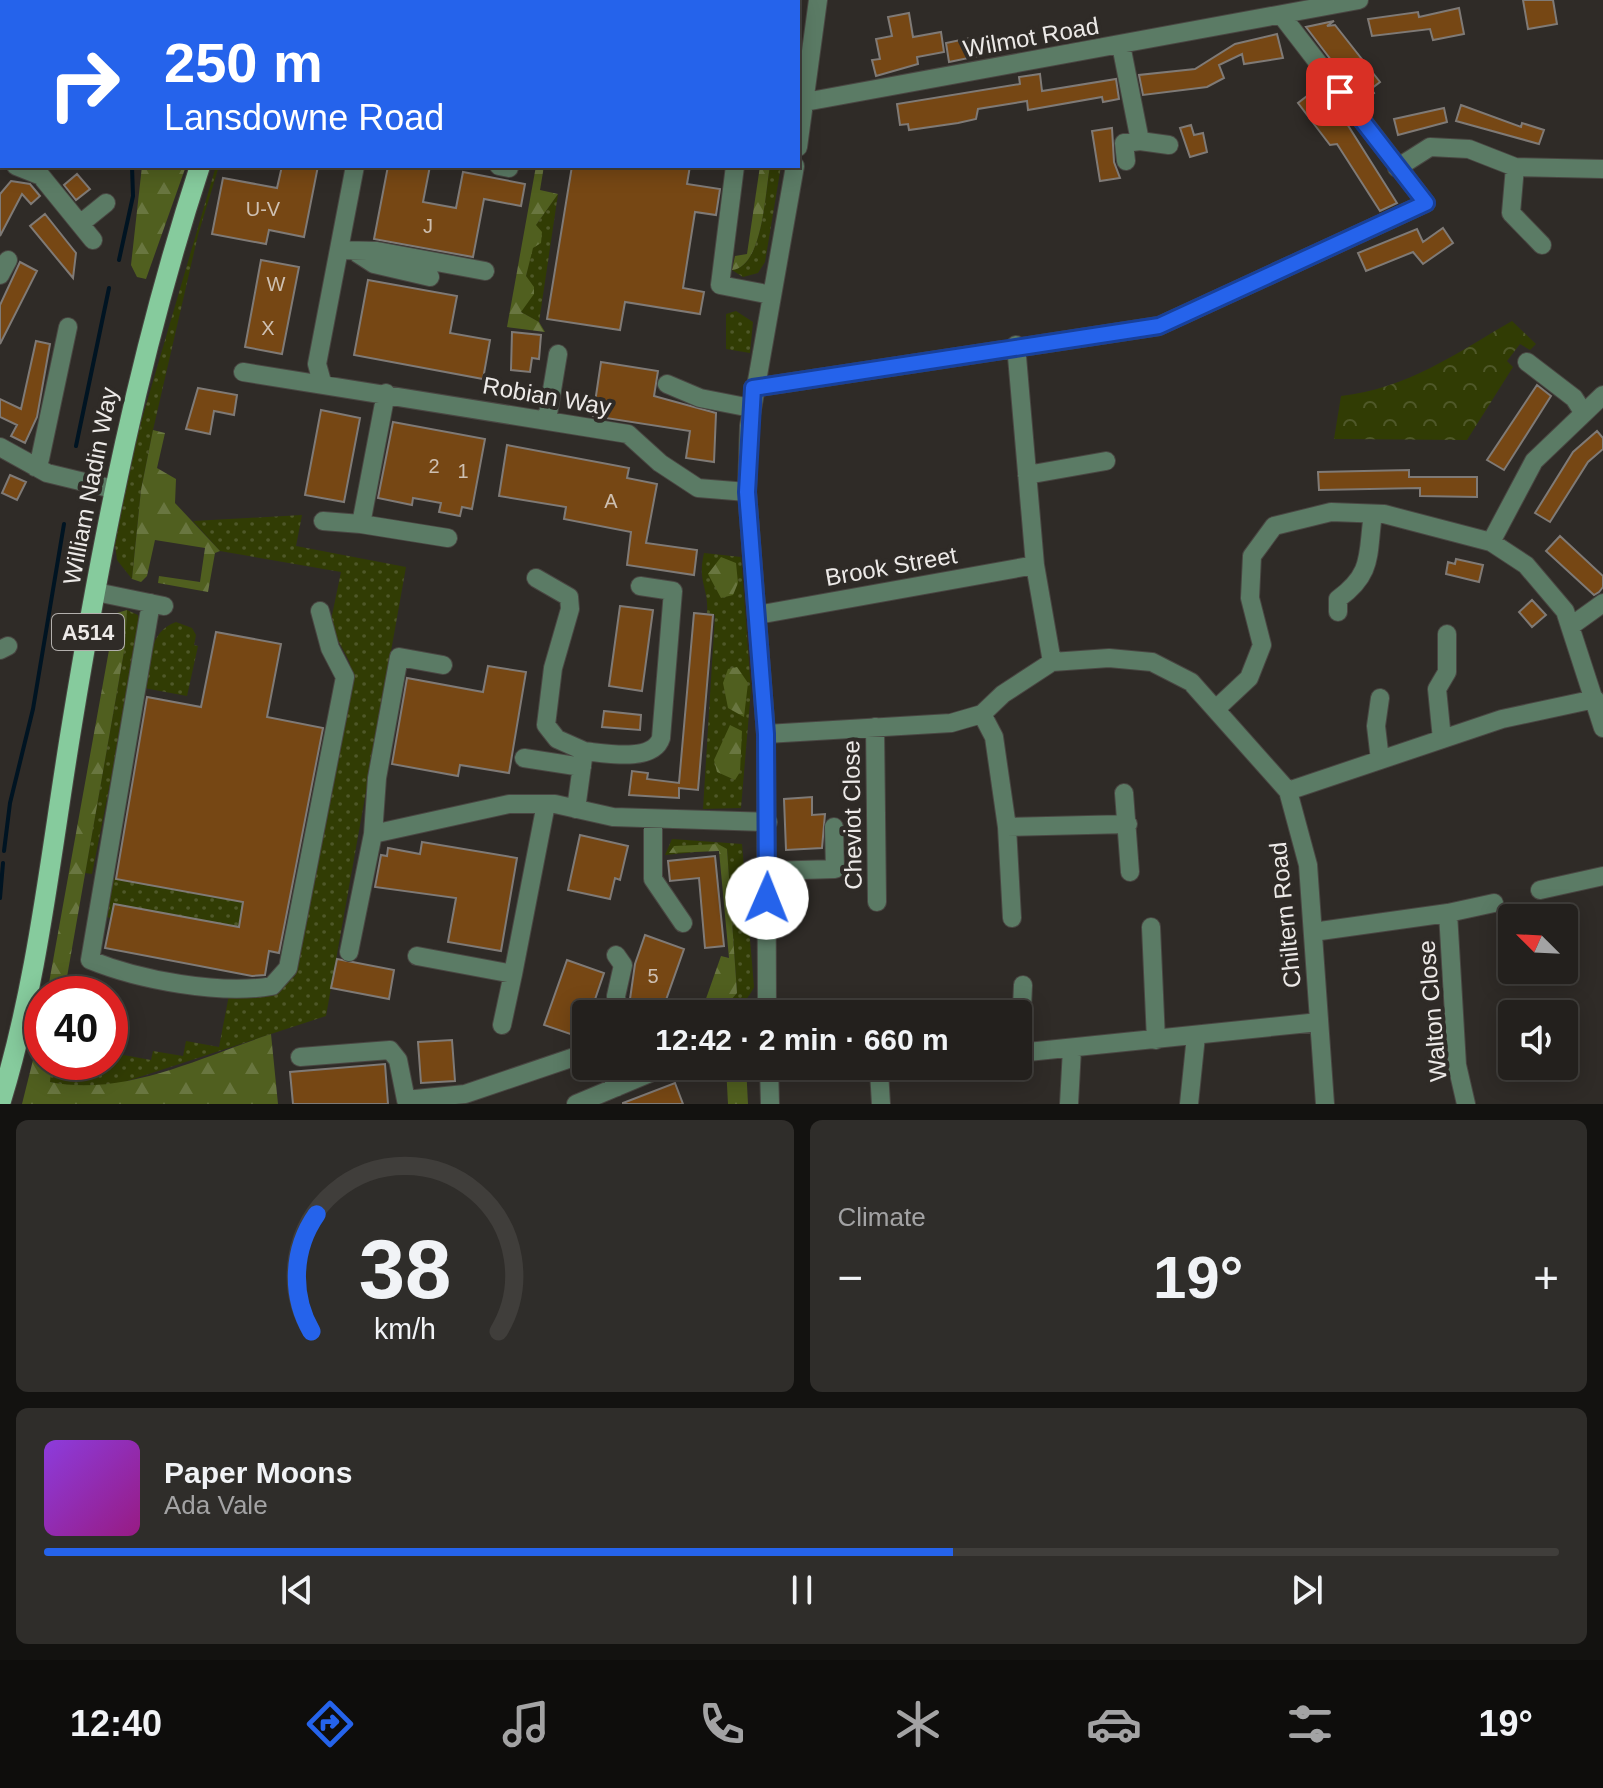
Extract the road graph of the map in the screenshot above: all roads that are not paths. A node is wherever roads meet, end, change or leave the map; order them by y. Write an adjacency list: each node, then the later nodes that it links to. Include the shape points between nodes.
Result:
1 (818, 0): 5 (street)
2 (1359, 0): 3 (street, Wilmot Road)
3 (1282, 16): 4 (street, Wilmot Road); 16 (street)
4 (1121, 45): 5 (street, Wilmot Road); 7 (street)
5 (805, 102): 6 (street)
6 (800, 134)
7 (1140, 141): 8 (street); 9 (street, via 1124,143)
8 (1169, 145)
9 (1126, 161)
10 (1515, 167): 16 (street, via 1469,149 1430,147); 17 (street); 21 (street, via 1511,213)
11 (21, 168): 19 (street, via 41,176)
12 (199, 168): 43 (main road, William Nadin Way / A514, via 146,343)
13 (355, 168): 22 (street)
14 (735, 168): 25 (street, via 720,285)
15 (795, 168): 25 (street)
16 (1397, 168): 27 (street, via 1426,203 1159,326)
17 (1603, 169)
18 (106, 203): 19 (street)
19 (80, 224): 20 (street)
20 (93, 240)
21 (1542, 245)
22 (348, 252): 23 (street, via 377,251); 24 (street); 31 (street, via 317,364)
23 (485, 271)
24 (430, 277)
25 (772, 295): 33 (street)
26 (68, 327): 41 (street)
27 (1016, 345): 33 (street); 42 (street)
28 (558, 354): 38 (street)
29 (1527, 362): 37 (street, via 1574,398)
30 (243, 372): 31 (street, Robian Way)
31 (322, 382): 34 (street, Robian Way)
32 (667, 384): 36 (street, via 700,398)
33 (753, 388): 36 (street)
34 (386, 393): 38 (street, Robian Way); 47 (street)
35 (1603, 395): 37 (street)
36 (751, 408): 44 (street)
37 (1583, 412): 49 (street, via 1534,461)
38 (547, 420): 44 (street, Robian Way, via 628,434 698,488)
39 (0, 447): 41 (street)
40 (1106, 461): 42 (street)
41 (35, 467): 43 (street)
42 (1027, 475): 50 (street)
43 (113, 489): 53 (main road, William Nadin Way / A514)
44 (747, 492): 57 (street)
45 (1373, 514): 49 (street); 56 (street, via 1368,569 1338,599); 64 (street, via 1331,512 1274,526 1252,556 1250,598 1262,645 1249,678)
46 (323, 521): 47 (street)
47 (361, 524): 48 (street)
48 (448, 538)
49 (1491, 542): 58 (street, via 1526,565 1565,611)
50 (1035, 565): 57 (street, Brook Street); 60 (street)
51 (536, 578): 71 (street, via 569,597 570,609 553,668 546,725)
52 (640, 586): 71 (street, via 673,591 658,746)
53 (96, 592): 55 (street, via 158,605 90,960 113,970 241,992 272,986 288,968 345,677); 117 (main road, William Nadin Way / A514, via 25,1004)
54 (1603, 603): 58 (street)
55 (320, 611)
56 (1338, 612)
57 (757, 615): 68 (street)
58 (1571, 626): 63 (street)
59 (1447, 634): 69 (street, via 1447,672 1437,689)
60 (1052, 662): 64 (street, Chiltern Road, via 1152,662 1191,682); 65 (street, Chiltern Road)
61 (443, 665): 82 (street, via 399,657 377,778)
62 (1380, 698): 72 (street)
63 (1595, 699): 67 (street); 69 (street, via 1502,719)
64 (1217, 708): 73 (street, Chiltern Road)
65 (982, 714): 66 (street, Chiltern Road, via 951,723); 81 (street, via 994,737)
66 (875, 727): 68 (street, Chiltern Road); 87 (street, Cheviot Close)
67 (1603, 728)
68 (766, 734): 78 (street)
69 (1442, 739): 72 (street)
70 (524, 758): 71 (street)
71 (583, 759): 76 (street)
72 (1380, 760): 73 (street)
73 (1288, 791): 93 (street, Chiltern Road, via 1308,865)
74 (1124, 793): 79 (street)
75 (546, 804): 76 (street); 82 (street, via 482,808); 97 (street)
76 (576, 809): 77 (street)
77 (653, 820): 78 (street); 91 (street, via 653,879)
78 (768, 822): 83 (street)
79 (1128, 824): 81 (street); 84 (street)
80 (834, 827): 83 (street, via 835,869)
81 (1007, 827): 90 (street)
82 (373, 834): 94 (street)
83 (767, 871): 100 (street)
84 (1130, 872)
85 (1603, 876): 86 (street)
86 (1540, 890)
87 (877, 902)
88 (1494, 903): 89 (street, Walton Close)
89 (1448, 913): 93 (street, Walton Close); 124 (street, Walton Close, via 1457,1065)
90 (1012, 918)
91 (683, 923)
92 (1151, 927): 105 (street)
93 (1313, 932): 102 (street, Chiltern Road)
94 (349, 952)
95 (616, 955): 99 (street, via 623,965)
96 (417, 956): 97 (street)
97 (513, 974): 103 (street)
98 (1023, 985): 101 (street)
99 (616, 1000)
100 (767, 1000)
101 (1022, 1000)
102 (1319, 1022): 104 (street); 123 (street, Chiltern Road)
103 (502, 1025)
104 (1196, 1036): 105 (street); 122 (street)
105 (1156, 1040): 106 (street)
106 (1072, 1049): 107 (street); 121 (street)
107 (1032, 1052)
108 (300, 1057): 116 (street, via 390,1050 398,1060)
109 (572, 1058): 115 (street)
110 (614, 1080): 114 (street)
111 (634, 1080): 114 (street)
112 (769, 1080): 119 (street)
113 (880, 1080): 120 (street)
114 (617, 1087): 118 (street)
115 (466, 1099): 116 (street)
116 (406, 1102)
117 (0, 1104)
118 (576, 1104)
119 (770, 1104)
120 (881, 1104)
121 (1069, 1104)
122 (1189, 1104)
123 (1325, 1104)
124 (1466, 1104)

